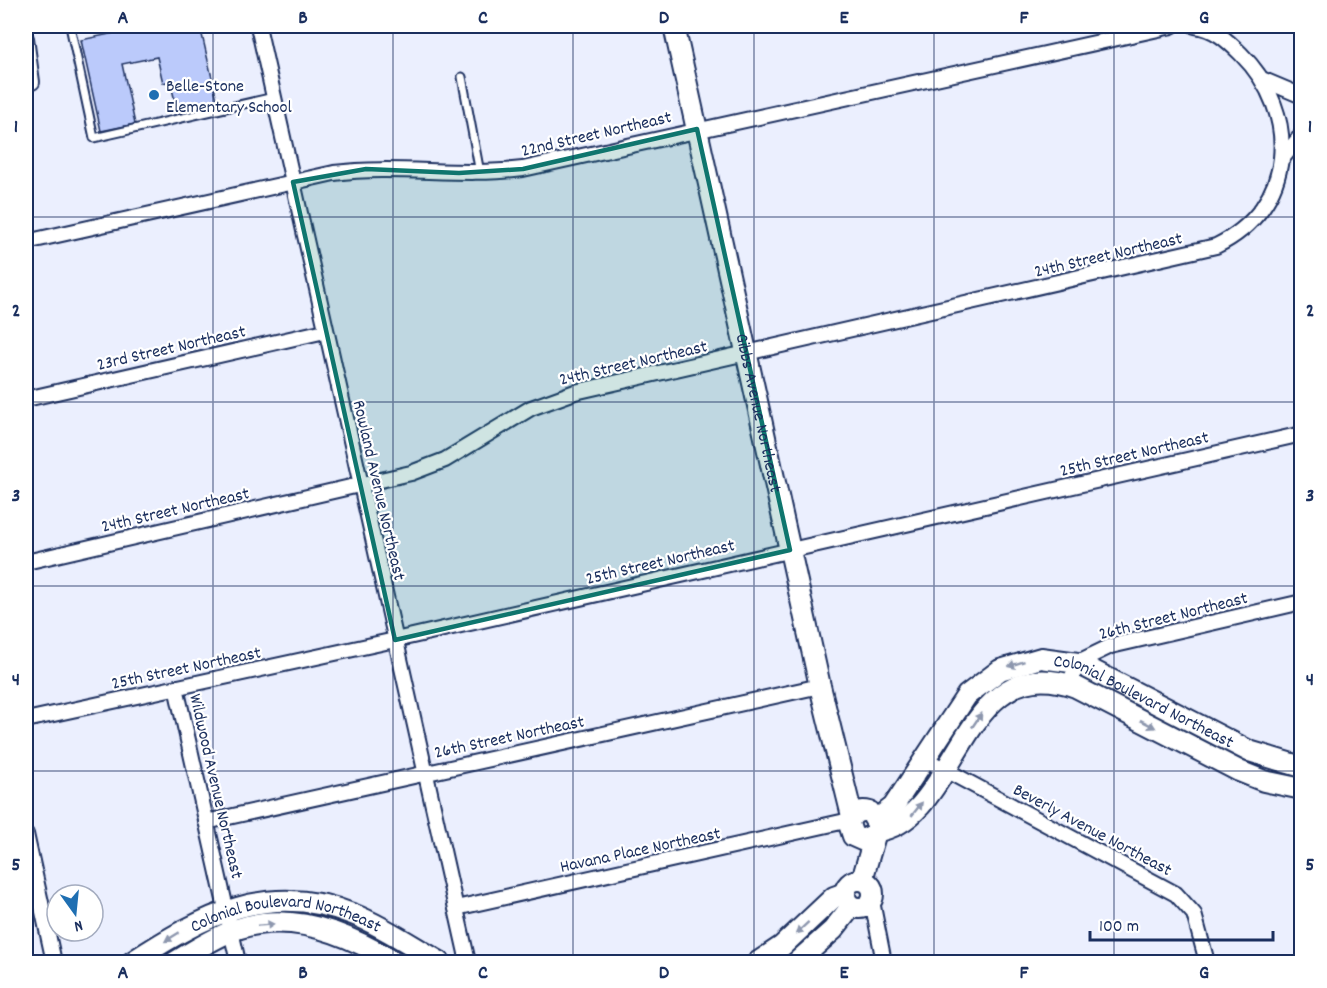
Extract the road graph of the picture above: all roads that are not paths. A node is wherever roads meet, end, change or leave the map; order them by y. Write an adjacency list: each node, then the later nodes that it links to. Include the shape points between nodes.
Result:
1 (70, 26): 12 (lane, via 94,138)
2 (258, 26): 12 (street, Rowland Avenue Northeast)
3 (674, 26): 13 (street, Gibbs Avenue Northeast)
4 (1172, 26): 13 (street, 22nd Street Northeast)
5 (1195, 26): 6 (street)
6 (1212, 28): 9 (street)
7 (26, 38): 10 (street)
8 (462, 77): 16 (lane)
9 (1263, 80): 11 (street); 15 (street, 24th Street Northeast, via 1279,116)
10 (29, 83)
11 (1302, 96)
12 (274, 98): 17 (street, Rowland Avenue Northeast)
13 (697, 129): 16 (street, 22nd Street Northeast, via 523,169); 20 (street, Gibbs Avenue Northeast)
14 (1302, 134): 15 (street)
15 (1282, 159): 20 (street, 24th Street Northeast, via 1273,190 1261,211 1242,231 1209,249)
16 (480, 173): 17 (street, 22nd Street Northeast, via 366,169)
17 (293, 182): 18 (street, 22nd Street Northeast); 19 (street, Rowland Avenue Northeast)
18 (26, 242)
19 (325, 331): 21 (street, 23rd Street Northeast); 23 (street, Rowland Avenue Northeast)
20 (747, 354): 23 (street, 24th Street Northeast, via 550,400 445,460); 24 (street, Gibbs Avenue Northeast)
21 (26, 399)
22 (1302, 434): 24 (street, 25th Street Northeast)
23 (360, 486): 25 (street, 24th Street Northeast); 27 (street, Rowland Avenue Northeast)
24 (790, 550): 27 (street, 25th Street Northeast); 30 (street, Gibbs Avenue Northeast)
25 (26, 562)
26 (1302, 602): 28 (street, 26th Street Northeast, via 1116,644)
27 (395, 640): 31 (street, 25th Street Northeast); 38 (street, Rowland Avenue Northeast)
28 (1078, 663): 29 (street); 33 (street, Colonial Boulevard Northeast); 34 (street, Colonial Boulevard Northeast, one-way to 34, via 1041,658 992,675 967,695)
29 (1068, 684): 36 (street, Colonial Boulevard Northeast, one-way to 29, via 979,717 998,697 1029,684); 37 (street, Colonial Boulevard Northeast, one-way to 37)
30 (820, 686): 38 (street, 26th Street Northeast); 41 (street, Gibbs Avenue Northeast)
31 (177, 687): 32 (street, 25th Street Northeast); 40 (street, Wildwood Avenue Northeast)
32 (26, 720)
33 (1249, 751): 35 (street, Colonial Boulevard Northeast); 37 (street)
34 (925, 759): 36 (street, Beverly Avenue Northeast); 41 (street, Colonial Boulevard Northeast, via 890,811)
35 (1302, 767)
36 (945, 769): 41 (street, Colonial Boulevard Northeast, one-way to 36, via 889,830 909,818); 57 (street, Beverly Avenue Northeast, via 1176,894 1194,914)
37 (1239, 771): 39 (street, Colonial Boulevard Northeast)
38 (426, 773): 40 (street, 26th Street Northeast); 44 (street, Rowland Avenue Northeast)
39 (1302, 789)
40 (206, 822): 45 (street, Wildwood Avenue Northeast)
41 (858, 822): 43 (street, Gibbs Avenue Northeast); 44 (street, Havana Place Northeast)
42 (26, 834): 47 (street)
43 (860, 899): 54 (street, one-way to 54, via 834,897); 55 (street); 56 (street, Gibbs Avenue Northeast)
44 (456, 908): 53 (street, Rowland Avenue Northeast)
45 (226, 910): 46 (street, Wildwood Avenue Northeast); 48 (street, Colonial Boulevard Northeast, one-way to 48, via 197,922); 52 (street, Colonial Boulevard Northeast, via 268,901 324,905 367,920)
46 (231, 931): 49 (street, Colonial Boulevard Northeast); 50 (street, Wildwood Avenue Northeast); 51 (street, Colonial Boulevard Northeast, one-way to 51, via 267,924 314,927 357,941)
47 (54, 963)
48 (132, 963)
49 (175, 963)
50 (238, 963)
51 (394, 963)
52 (440, 963)
53 (468, 963)
54 (758, 963)
55 (797, 963)
56 (884, 963)
57 (1207, 963)

